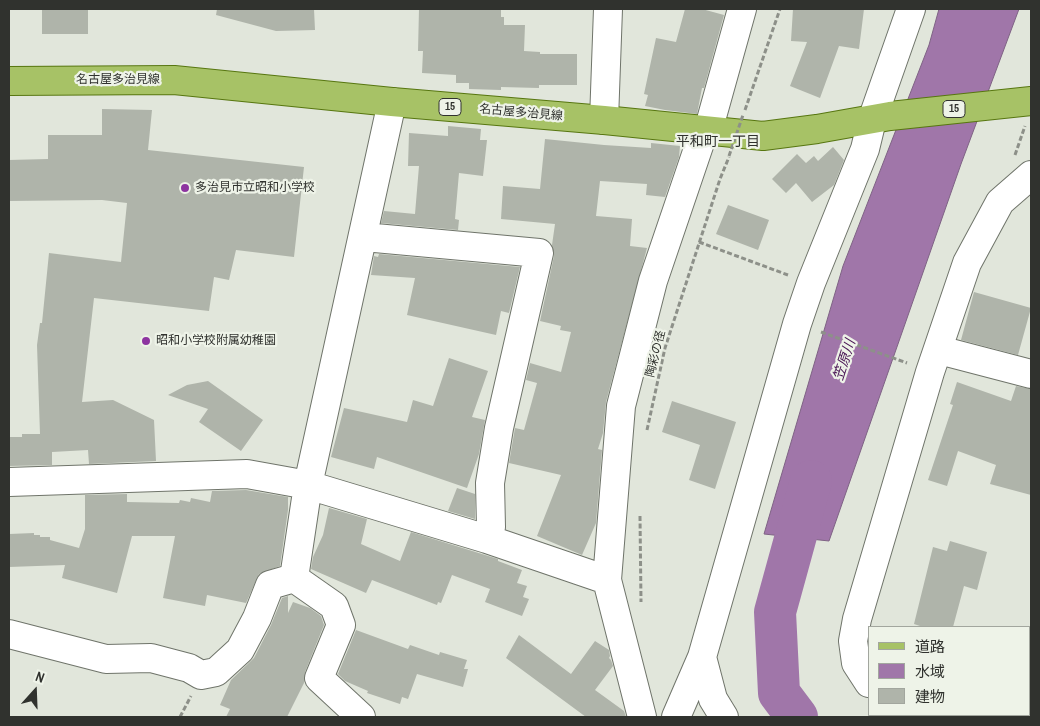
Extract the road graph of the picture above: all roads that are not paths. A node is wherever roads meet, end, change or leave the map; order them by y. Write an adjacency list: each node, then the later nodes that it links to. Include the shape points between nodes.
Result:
1 (608, 9): 8 (street)
2 (742, 9): 9 (street)
3 (911, 9): 7 (street)
4 (9, 81): 6 (main road, 名古屋多治見線 / 15, via 174,80)
5 (1025, 101): 7 (main road, 名古屋多治見線 / 15)
6 (392, 102): 8 (main road, 名古屋多治見線 / 15); 11 (street)
7 (881, 118): 9 (main road, 名古屋多治見線 / 15, via 763,136); 20 (street, via 865,149 797,324)
8 (604, 120): 9 (main road, 名古屋多治見線 / 15)
9 (706, 131): 18 (street, via 653,281 621,406)
10 (1031, 175): 12 (street, via 1000,202 967,263)
11 (364, 237): 15 (street); 16 (street, via 538,253 499,428 490,482 491,527)
12 (935, 361): 13 (street); 21 (street, via 857,618 853,641 856,663)
13 (1031, 374)
14 (9, 482): 15 (street, via 247,474)
15 (308, 485): 16 (street); 17 (street)
16 (487, 539): 18 (street)
17 (294, 578): 19 (street, via 270,585 240,650 216,672 201,675 190,668 152,658 106,659); 22 (street, via 334,606 341,625 319,678)
18 (607, 580): 23 (street)
19 (9, 634)
20 (702, 657): 24 (street); 25 (street, via 714,699)
21 (868, 682)
22 (361, 717)
23 (642, 717)
24 (676, 717)
25 (724, 717)

